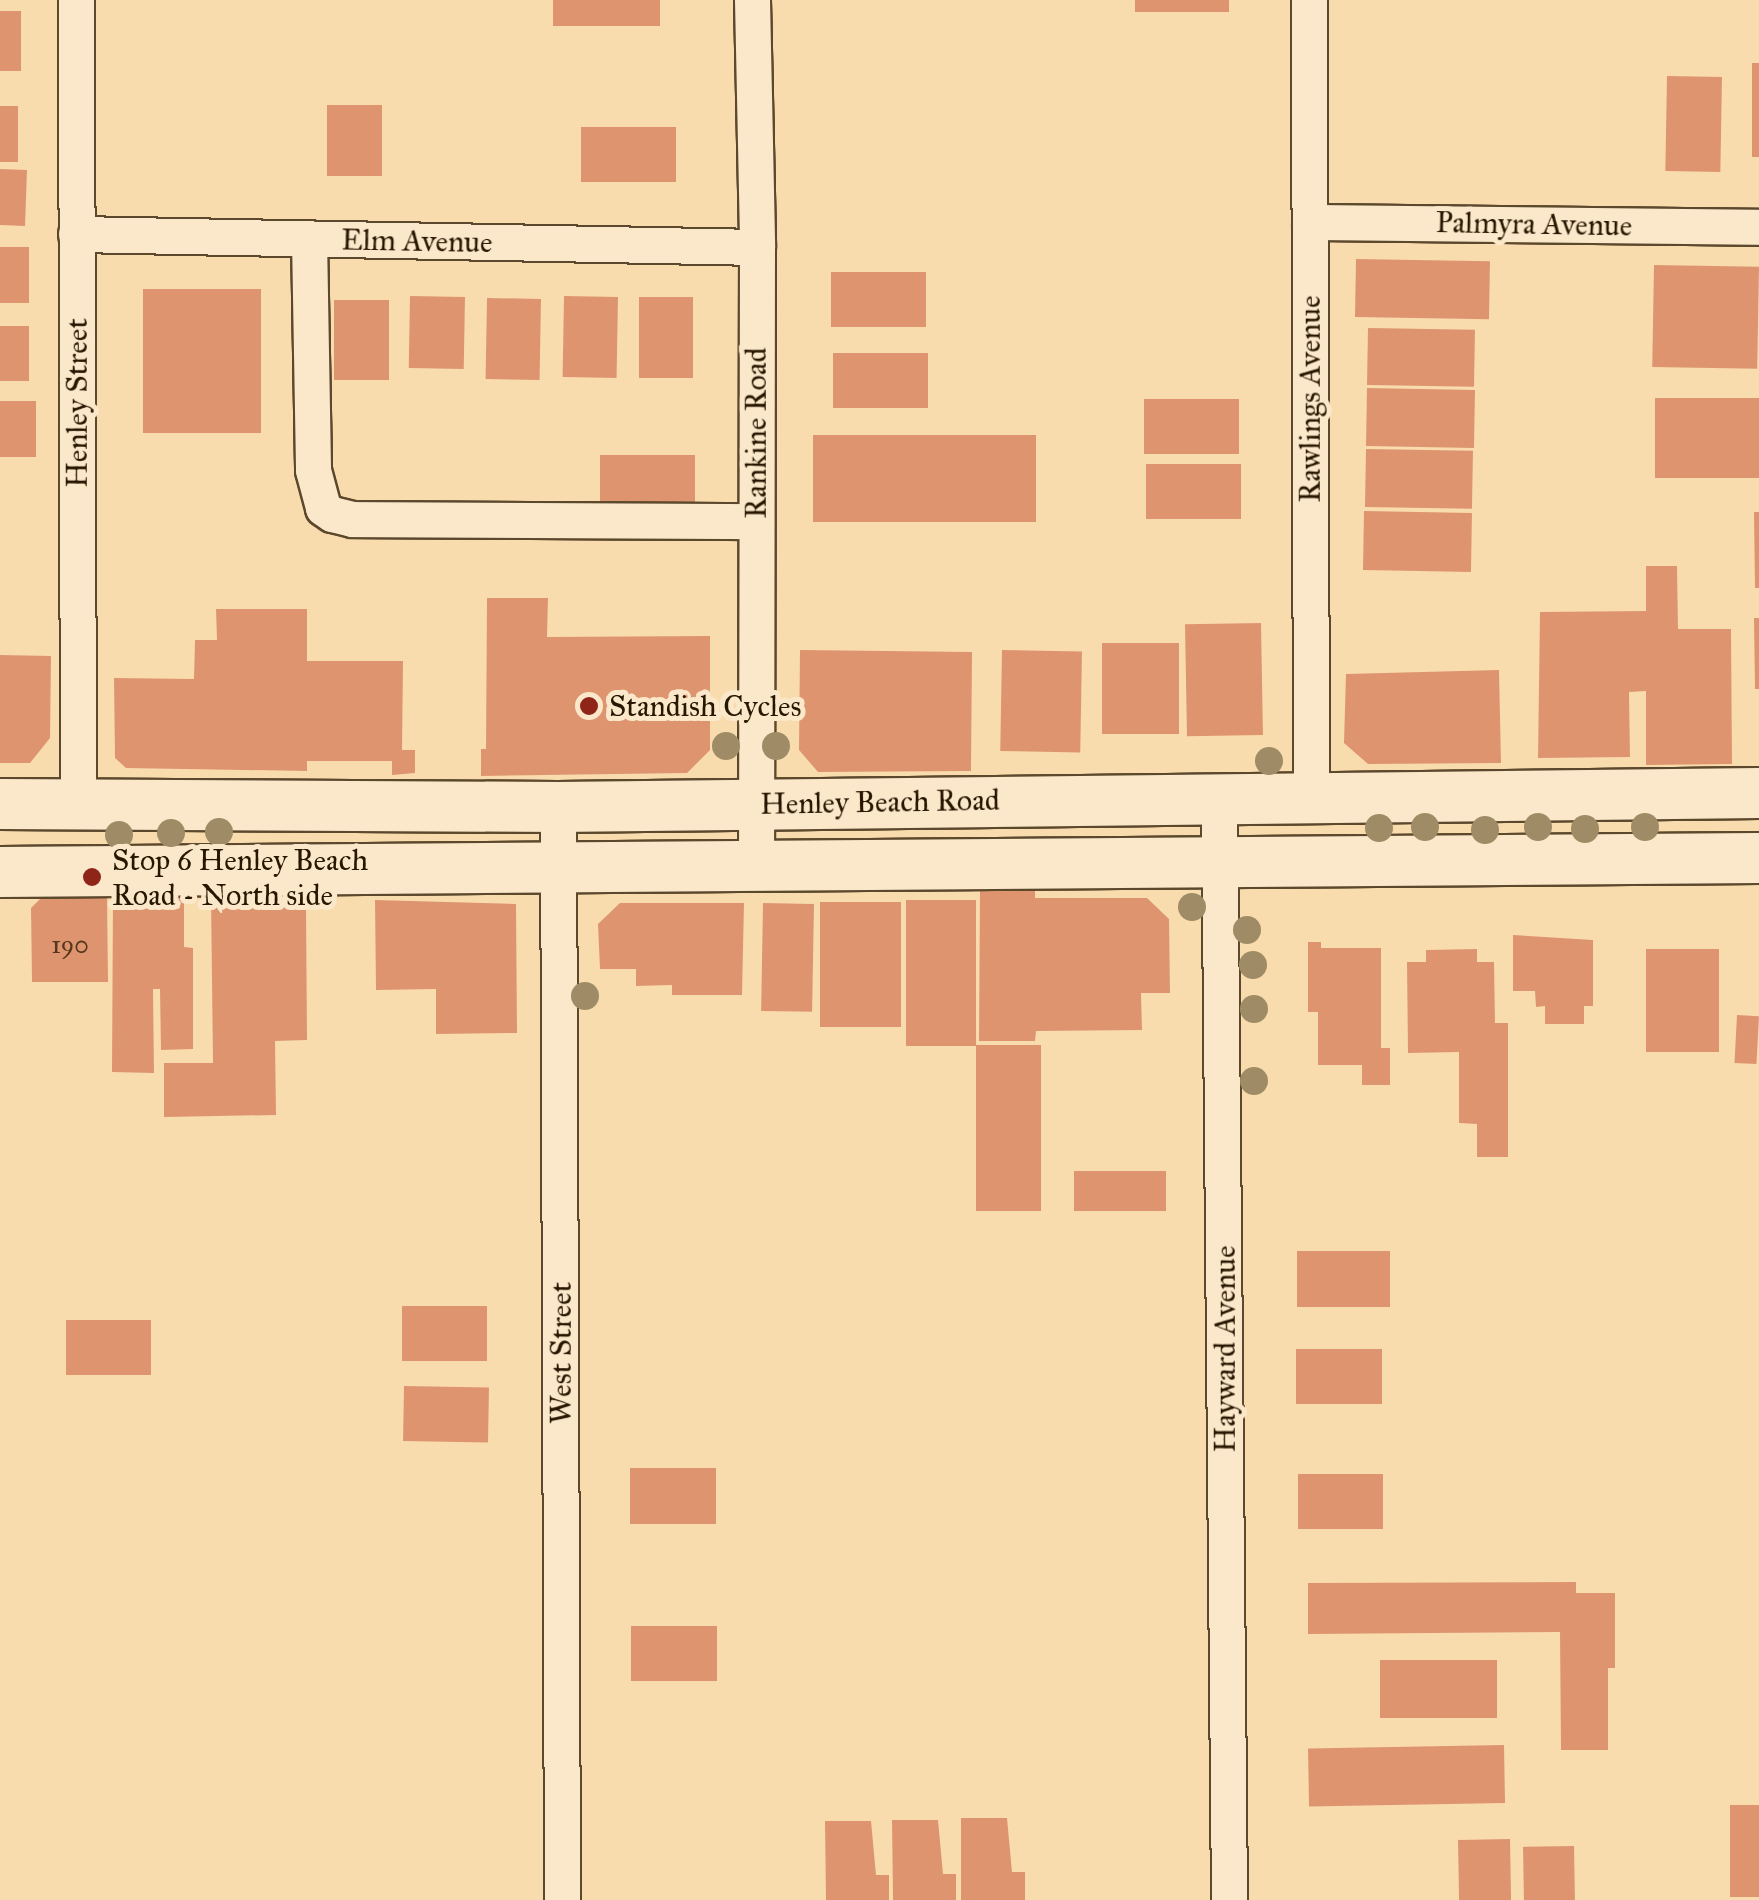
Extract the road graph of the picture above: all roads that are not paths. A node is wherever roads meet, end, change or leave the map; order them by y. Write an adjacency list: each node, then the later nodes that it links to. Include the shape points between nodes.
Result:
1 (76, 0): 6 (street, Henley Street)
2 (752, 0): 8 (street, Rankine Road)
3 (1309, 0): 4 (street, Rawlings Avenue)
4 (1310, 222): 5 (street, Palmyra Avenue); 12 (street, Rawlings Avenue)
5 (1759, 227)
6 (76, 234): 7 (street, Elm Avenue); 15 (street, Henley Street)
7 (309, 238): 8 (street, Elm Avenue); 9 (street, via 313,470 322,508 352,519)
8 (757, 247): 9 (street, Rankine Road)
9 (756, 521): 14 (street, Rankine Road)
10 (1759, 793): 12 (main road, Henley Beach Road)
11 (1219, 798): 12 (main road, Henley Beach Road); 14 (main road, Henley Beach Road); 18 (street, Hayward Avenue)
12 (1311, 798)
13 (0, 804): 15 (main road, Henley Beach Road)
14 (755, 804): 16 (main road, Henley Beach Road); 19 (street, Rankine Road)
15 (78, 805): 16 (main road, Henley Beach Road)
16 (558, 807): 20 (street, West Street)
17 (1759, 858): 18 (main road, Henley Beach Road)
18 (1220, 862): 19 (main road, Henley Beach Road); 23 (street, Hayward Avenue)
19 (756, 866): 20 (main road, Henley Beach Road)
20 (560, 867): 21 (main road, Henley Beach Road); 22 (street, West Street)
21 (0, 872)
22 (562, 1900)
23 (1229, 1900)

